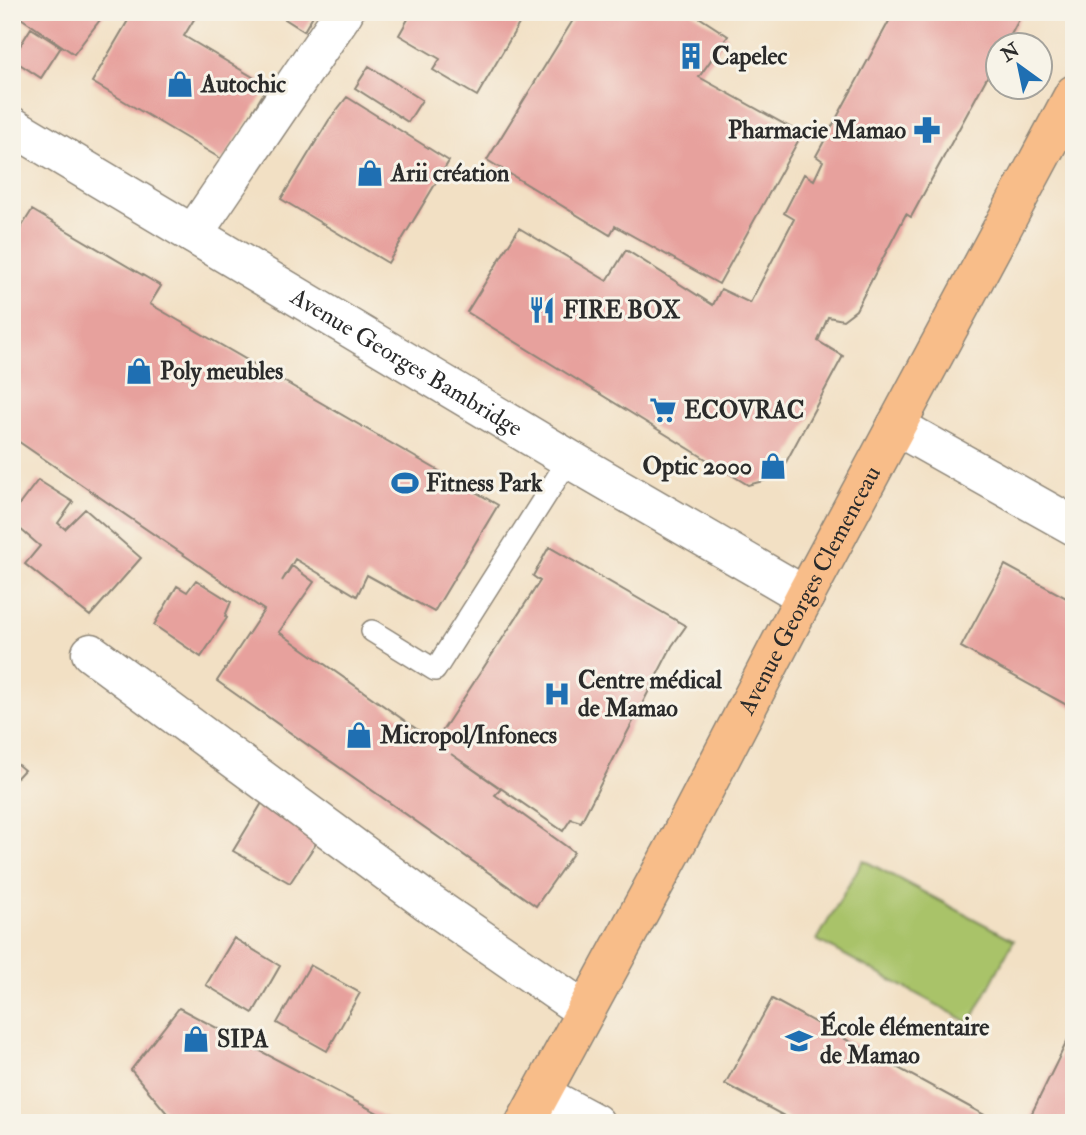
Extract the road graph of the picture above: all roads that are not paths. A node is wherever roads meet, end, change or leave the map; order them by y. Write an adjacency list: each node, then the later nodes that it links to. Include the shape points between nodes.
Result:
1 (344, 12): 4 (street)
2 (1074, 94): 5 (main road, Avenue Georges Clemenceau)
3 (12, 126): 4 (street, Avenue Georges Bambridge)
4 (193, 234): 6 (street, Avenue Georges Bambridge)
5 (896, 426): 7 (street); 8 (main road, Avenue Georges Clemenceau)
6 (569, 459): 8 (street, Avenue Georges Bambridge); 9 (lane, via 435,670)
7 (1074, 526)
8 (805, 596): 11 (main road, Avenue Georges Clemenceau)
9 (372, 631)
10 (91, 653): 11 (street, via 429,903)
11 (585, 1011): 12 (main road, Avenue Georges Clemenceau)
12 (533, 1108): 13 (street)
13 (595, 1123)

